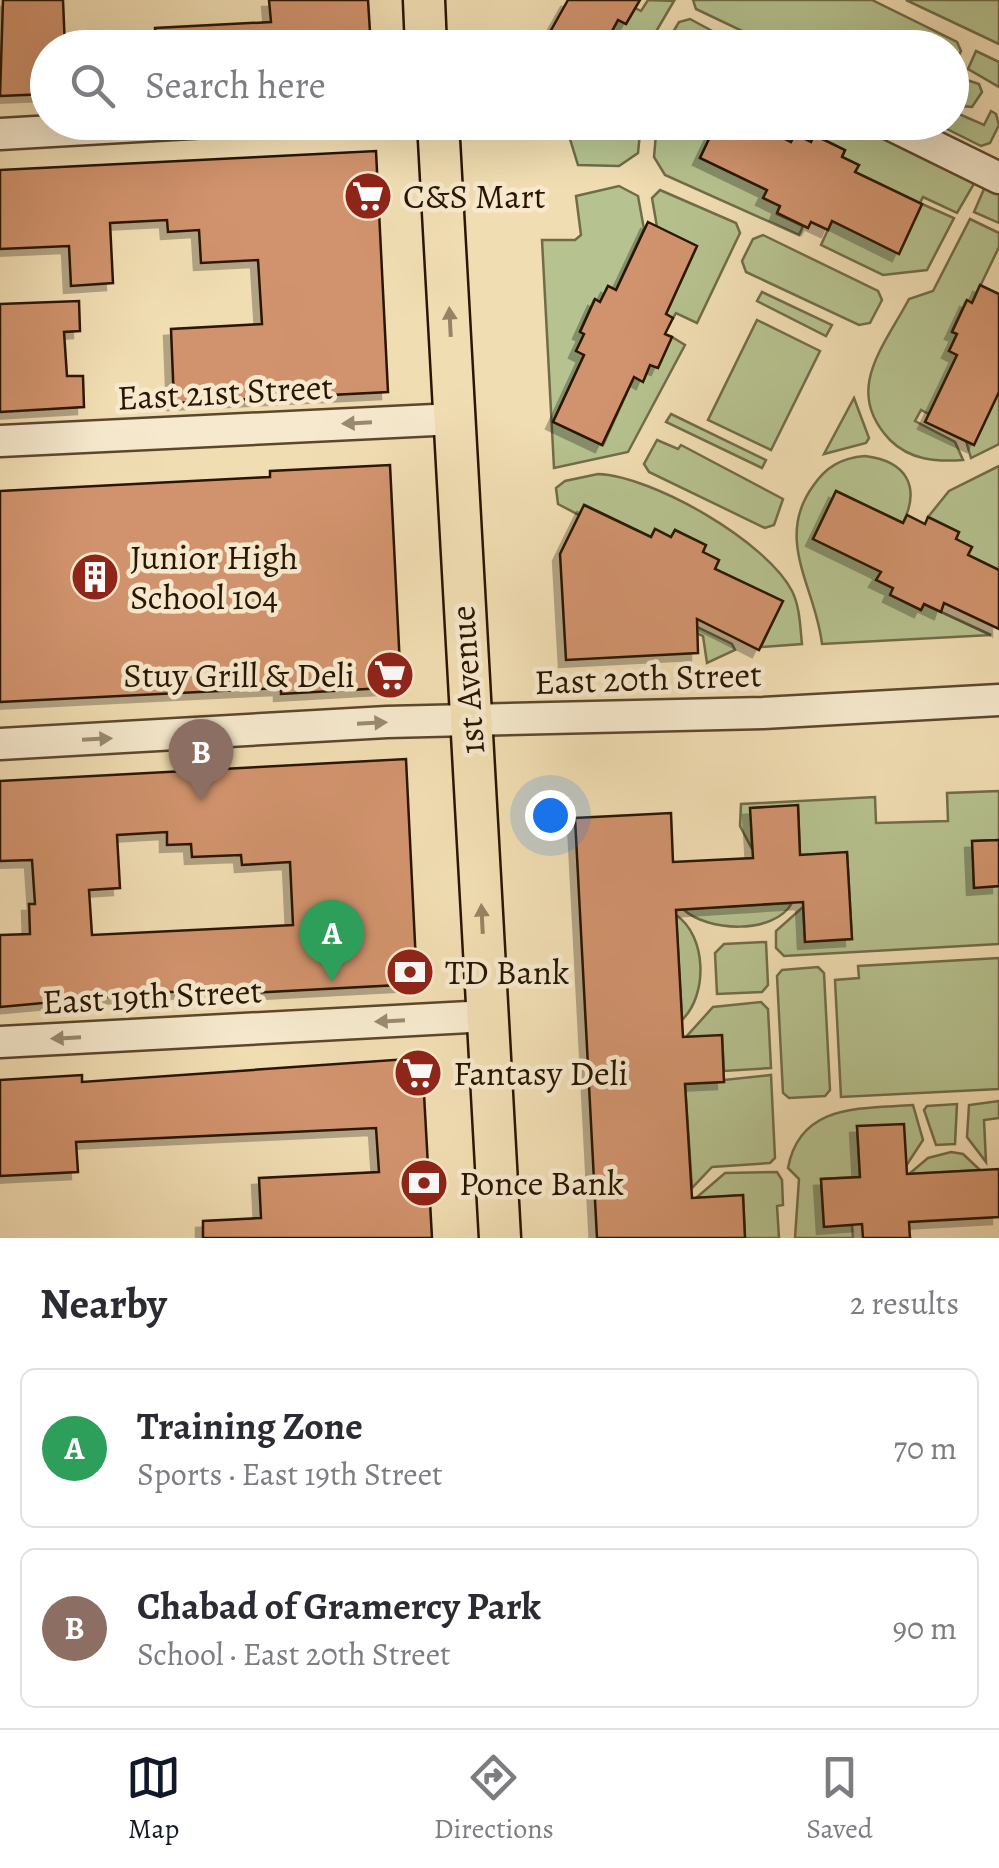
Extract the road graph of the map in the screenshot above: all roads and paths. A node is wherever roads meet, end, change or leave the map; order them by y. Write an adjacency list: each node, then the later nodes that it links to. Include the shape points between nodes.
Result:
1 (424, 0): 2 (main road)
2 (425, 30)
3 (30, 132): 4 (street)
4 (0, 134)
5 (439, 140): 8 (main road, 1st Avenue, one-way to 5)
6 (922, 140): 7 (street)
7 (999, 178)
8 (455, 419): 9 (street, East 21st Street, one-way to 9); 11 (main road, 1st Avenue)
9 (0, 442)
10 (999, 700): 11 (street, East 20th Street)
11 (469, 721): 12 (street, East 20th Street, one-way to 11); 13 (main road, 1st Avenue, one-way to 11)
12 (0, 744)
13 (488, 1016): 14 (street, East 19th Street, one-way to 14); 15 (main road, 1st Avenue)
14 (0, 1042)
15 (500, 1238)

